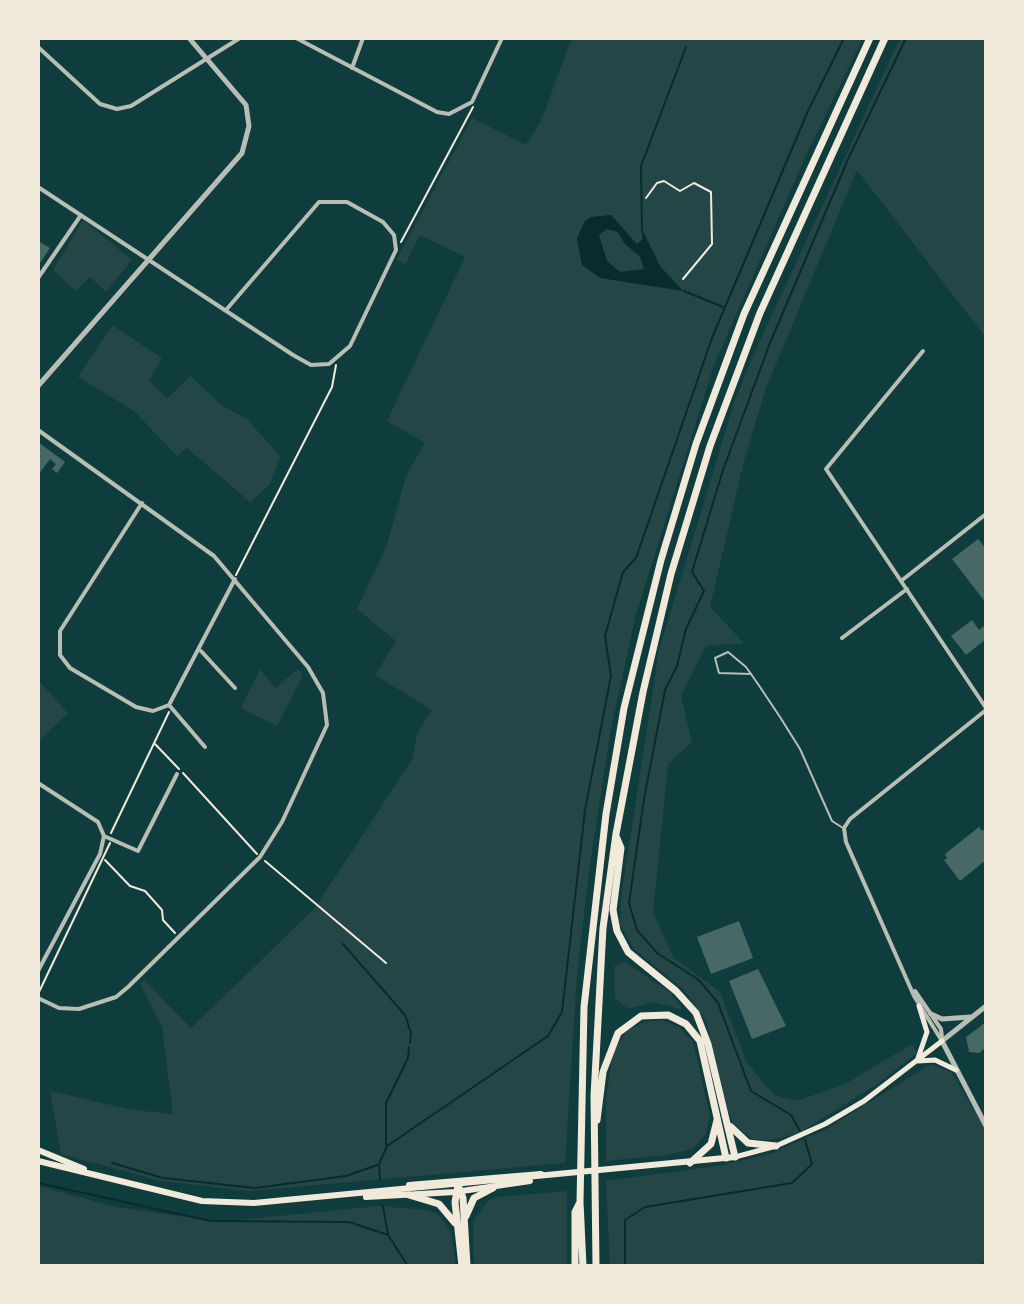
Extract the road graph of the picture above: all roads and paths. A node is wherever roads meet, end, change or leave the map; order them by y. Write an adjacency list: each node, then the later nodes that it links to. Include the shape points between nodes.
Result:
1 (189, 38): 9 (street)
2 (240, 38): 9 (street)
3 (296, 38): 10 (street)
4 (363, 38): 10 (street)
5 (502, 38): 11 (street)
6 (870, 38): 73 (highway, via 744,314 696,444 624,708 584,1007)
7 (885, 38): 40 (highway, via 760,313 710,446 667,588)
8 (38, 47): 9 (street, via 100,104 117,109 131,106)
9 (207, 57): 16 (street, via 246,105 247,140 232,165)
10 (352, 68): 11 (street, via 437,112 449,114)
11 (472, 102): 15 (path, via 474,109)
12 (38, 187): 14 (street)
13 (646, 198): 18 (path, via 664,181 680,191 694,183 711,192 712,244)
14 (81, 215): 16 (street); 17 (street)
15 (396, 250): 19 (street, via 394,235 383,222 347,202 319,202); 21 (street, via 350,346)
16 (150, 259): 19 (street); 22 (street)
17 (38, 278)
18 (683, 279)
19 (226, 310): 21 (street, via 304,362 322,365)
20 (923, 351): 27 (street, via 826,469)
21 (336, 360): 26 (path, via 332,387)
22 (38, 386)
23 (38, 430): 24 (street)
24 (142, 503): 26 (street, via 201,545); 33 (street, via 60,631 58,645 70,668 136,707 153,711)
25 (986, 514): 27 (street)
26 (235, 579): 30 (street); 43 (street, via 308,667 327,711 323,739)
27 (901, 581): 28 (street)
28 (907, 589): 29 (street); 34 (street)
29 (842, 638)
30 (201, 651): 32 (street); 33 (street)
31 (751, 674): 31 (lane, via 728,652 715,658 719,673); 39 (lane, via 800,749 832,821)
32 (235, 688)
33 (169, 705): 36 (street)
34 (986, 709): 39 (street)
35 (155, 744): 43 (path)
36 (205, 747)
37 (177, 774): 41 (street, via 138,851)
38 (38, 783): 41 (street, via 98,822)
39 (844, 828): 47 (street)
40 (616, 834): 59 (highway, via 621,848 613,910 621,943 696,1013); 60 (highway, via 603,928)
41 (104, 836): 42 (street)
42 (100, 854): 44 (path, via 130,886 145,891); 46 (street)
43 (260, 857): 44 (street); 45 (path)
44 (179, 937): 48 (street, via 128,987 97,1005 59,1008)
45 (386, 963)
46 (38, 971)
47 (914, 989): 49 (street); 51 (street)
48 (38, 998)
49 (919, 1006): 53 (street); 54 (main road, via 927,1032)
50 (986, 1006): 52 (street)
51 (931, 1014): 52 (street, via 942,1019); 53 (street)
52 (972, 1017): 53 (street)
53 (942, 1041): 54 (main road); 55 (street)
54 (917, 1062): 55 (main road, via 935,1060); 62 (main road, via 839,1116)
55 (956, 1070): 58 (street)
56 (986, 1113): 58 (street)
57 (718, 1114): 60 (highway, via 708,1061 695,1031 678,1018 651,1014 632,1020 613,1042); 64 (highway); 66 (highway, via 711,1144)
58 (980, 1117): 61 (street)
59 (728, 1122): 62 (highway, via 748,1143); 64 (highway)
60 (593, 1125): 79 (highway)
61 (986, 1126)
62 (776, 1146): 64 (main road)
63 (38, 1150): 68 (main road)
64 (731, 1157): 66 (main road)
65 (38, 1161): 68 (main road)
66 (690, 1163): 67 (main road)
67 (557, 1176): 69 (main road); 70 (main road); 72 (main road, via 527,1173 391,1186)
68 (103, 1177): 72 (main road, via 226,1203)
69 (493, 1188): 70 (main road); 74 (highway, via 470,1204)
70 (458, 1190): 71 (main road); 72 (main road); 74 (highway); 75 (highway)
71 (409, 1195): 72 (main road); 75 (highway, via 446,1208)
72 (348, 1196)
73 (580, 1202): 77 (highway, via 575,1212); 78 (highway)
74 (464, 1230): 76 (highway)
75 (460, 1241): 76 (highway)
76 (464, 1266)
77 (575, 1266)
78 (583, 1266)
79 (596, 1266)

